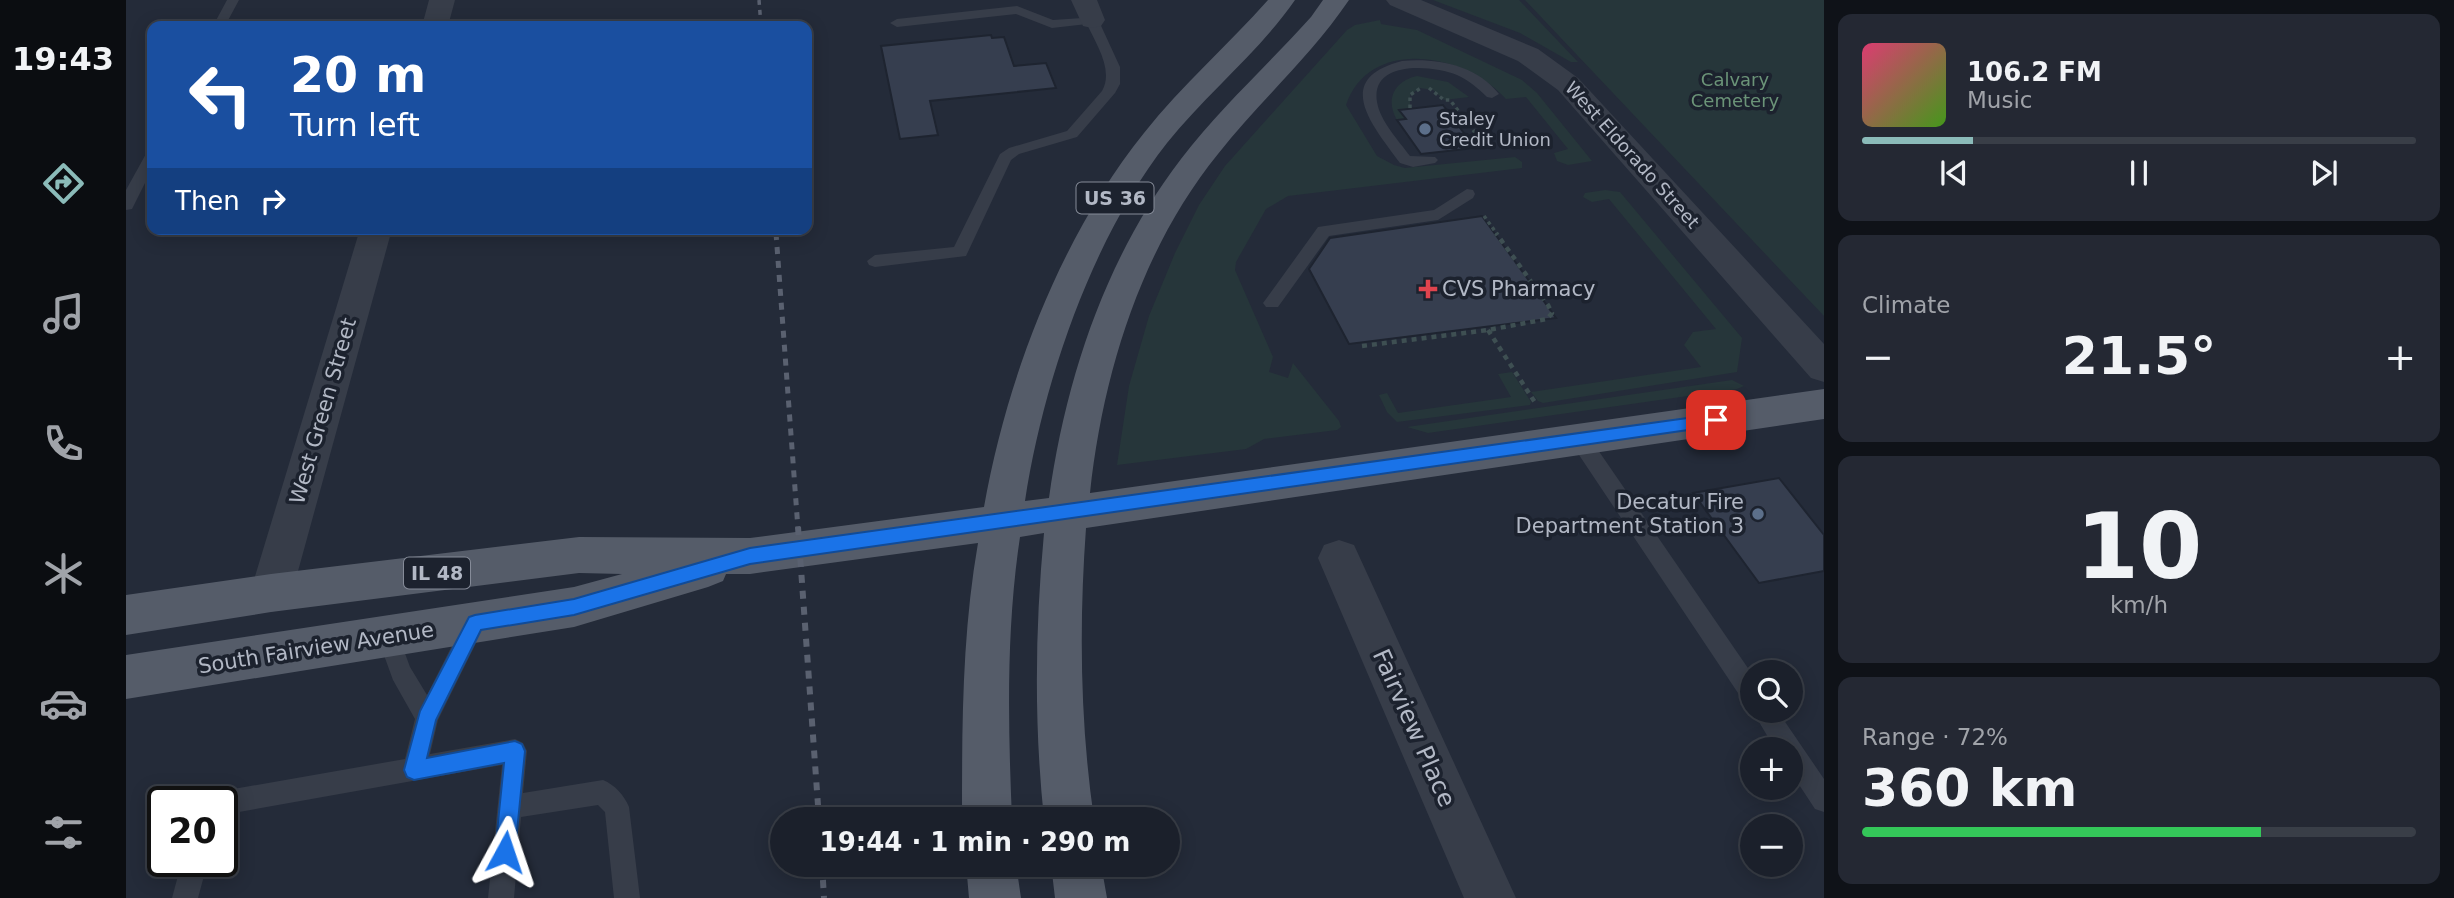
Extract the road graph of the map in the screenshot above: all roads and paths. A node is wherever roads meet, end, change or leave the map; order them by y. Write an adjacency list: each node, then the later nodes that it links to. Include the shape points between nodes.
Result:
1 (233, 0): 7 (lane)
2 (442, 0): 8 (street)
3 (1282, 0): 41 (main road, US 36, via 1139,160 1083,254 1055,314 1018,439 998,531 986,639)
4 (1336, 0): 42 (main road, US 36, via 1192,167 1154,225 1101,342 1077,432 1065,522 1059,695)
5 (1399, 0): 23 (street, West Eldorado Street, via 1528,55 1568,84)
6 (1088, 10): 9 (lane, via 1052,24 1017,10); 19 (lane, via 1115,76 1108,93 1081,126 1067,136 1004,157 960,252)
7 (222, 21)
8 (436, 21)
9 (897, 23)
10 (1485, 95): 13 (lane, via 1432,71 1402,74 1387,84 1381,99 1385,112 1415,156)
11 (1410, 108): 12 (path, via 1414,90 1428,87 1450,100)
12 (1486, 147)
13 (1430, 160)
14 (147, 165): 16 (lane)
15 (1460, 199): 20 (lane, via 1438,215 1324,231)
16 (126, 205)
17 (1484, 216): 21 (path, via 1552,313 1547,319)
18 (374, 235): 29 (street, West Green Street)
19 (875, 261)
20 (1269, 297)
21 (1488, 330): 22 (path); 24 (path)
22 (1362, 346)
23 (1824, 368)
24 (1536, 404)
25 (1824, 404): 26 (main road, South Fairview Avenue / IL 48)
26 (1580, 440): 27 (main road, South Fairview Avenue / IL 48); 33 (lane)
27 (750, 556): 29 (main road, South Fairview Avenue / IL 48, via 579,555); 31 (main road, South Fairview Avenue / IL 48, via 574,607)
28 (1339, 558): 51 (street, Fairview Place)
29 (271, 593): 30 (main road, South Fairview Avenue / IL 48)
30 (126, 615)
31 (475, 623): 32 (main road, South Fairview Avenue / IL 48); 35 (lane)
32 (388, 636): 34 (main road, South Fairview Avenue / IL 48); 35 (lane, via 401,672)
33 (1740, 676)
34 (126, 677)
35 (427, 718): 37 (lane)
36 (1803, 769): 39 (lane)
37 (414, 770): 38 (lane); 40 (lane, via 515,751)
38 (238, 800)
39 (1824, 800)
40 (509, 807): 47 (lane); 48 (lane, via 603,792 617,807)
41 (986, 807)
42 (1068, 807)
43 (191, 877): 46 (lane)
44 (993, 877): 49 (main road)
45 (1078, 877): 50 (main road)
46 (185, 898)
47 (502, 898)
48 (627, 898)
49 (995, 898)
50 (1081, 898)
51 (1490, 898)

